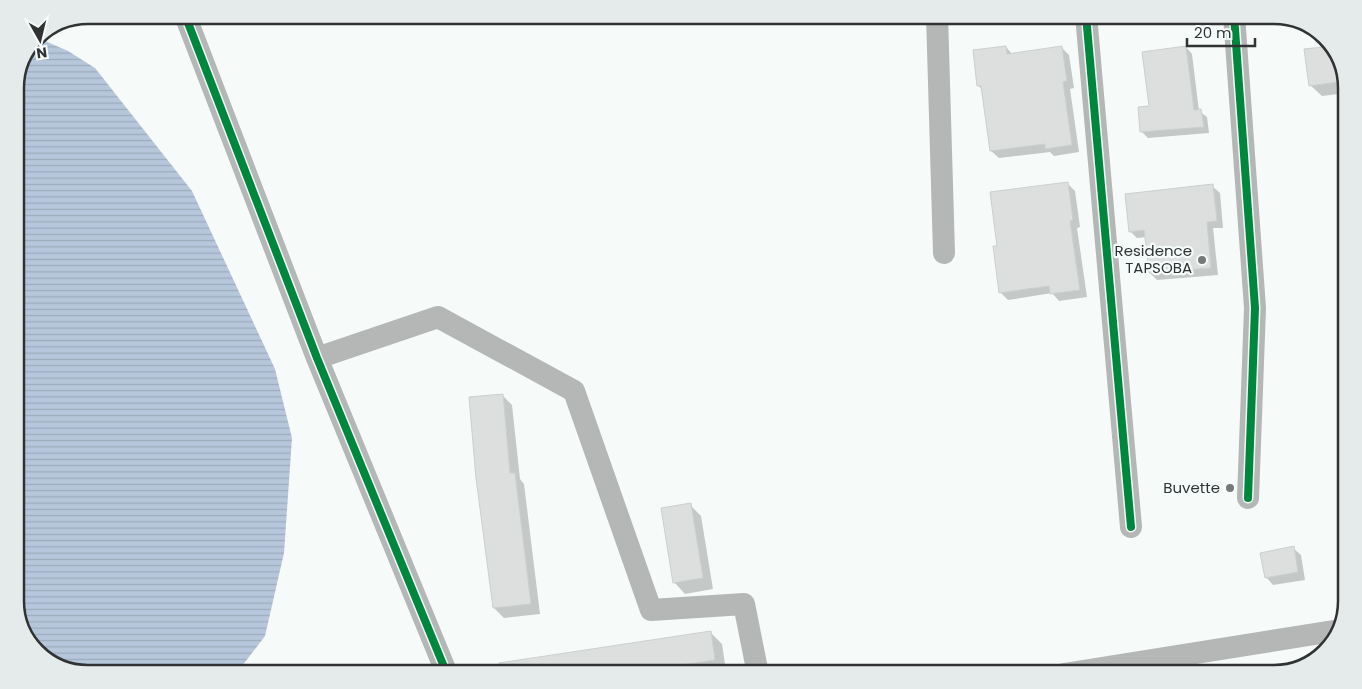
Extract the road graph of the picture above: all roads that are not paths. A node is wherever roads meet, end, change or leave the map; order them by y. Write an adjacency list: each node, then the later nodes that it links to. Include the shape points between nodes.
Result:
1 (188, 24): 6 (street)
2 (937, 24): 5 (street)
3 (1087, 24): 8 (street)
4 (1235, 24): 7 (street, via 1255,308)
5 (944, 253)
6 (317, 358): 10 (street); 11 (street, via 438,317 574,391 651,610 744,604)
7 (1248, 498)
8 (1131, 527)
9 (1329, 633): 12 (street)
10 (443, 665)
11 (756, 665)
12 (1123, 665)

